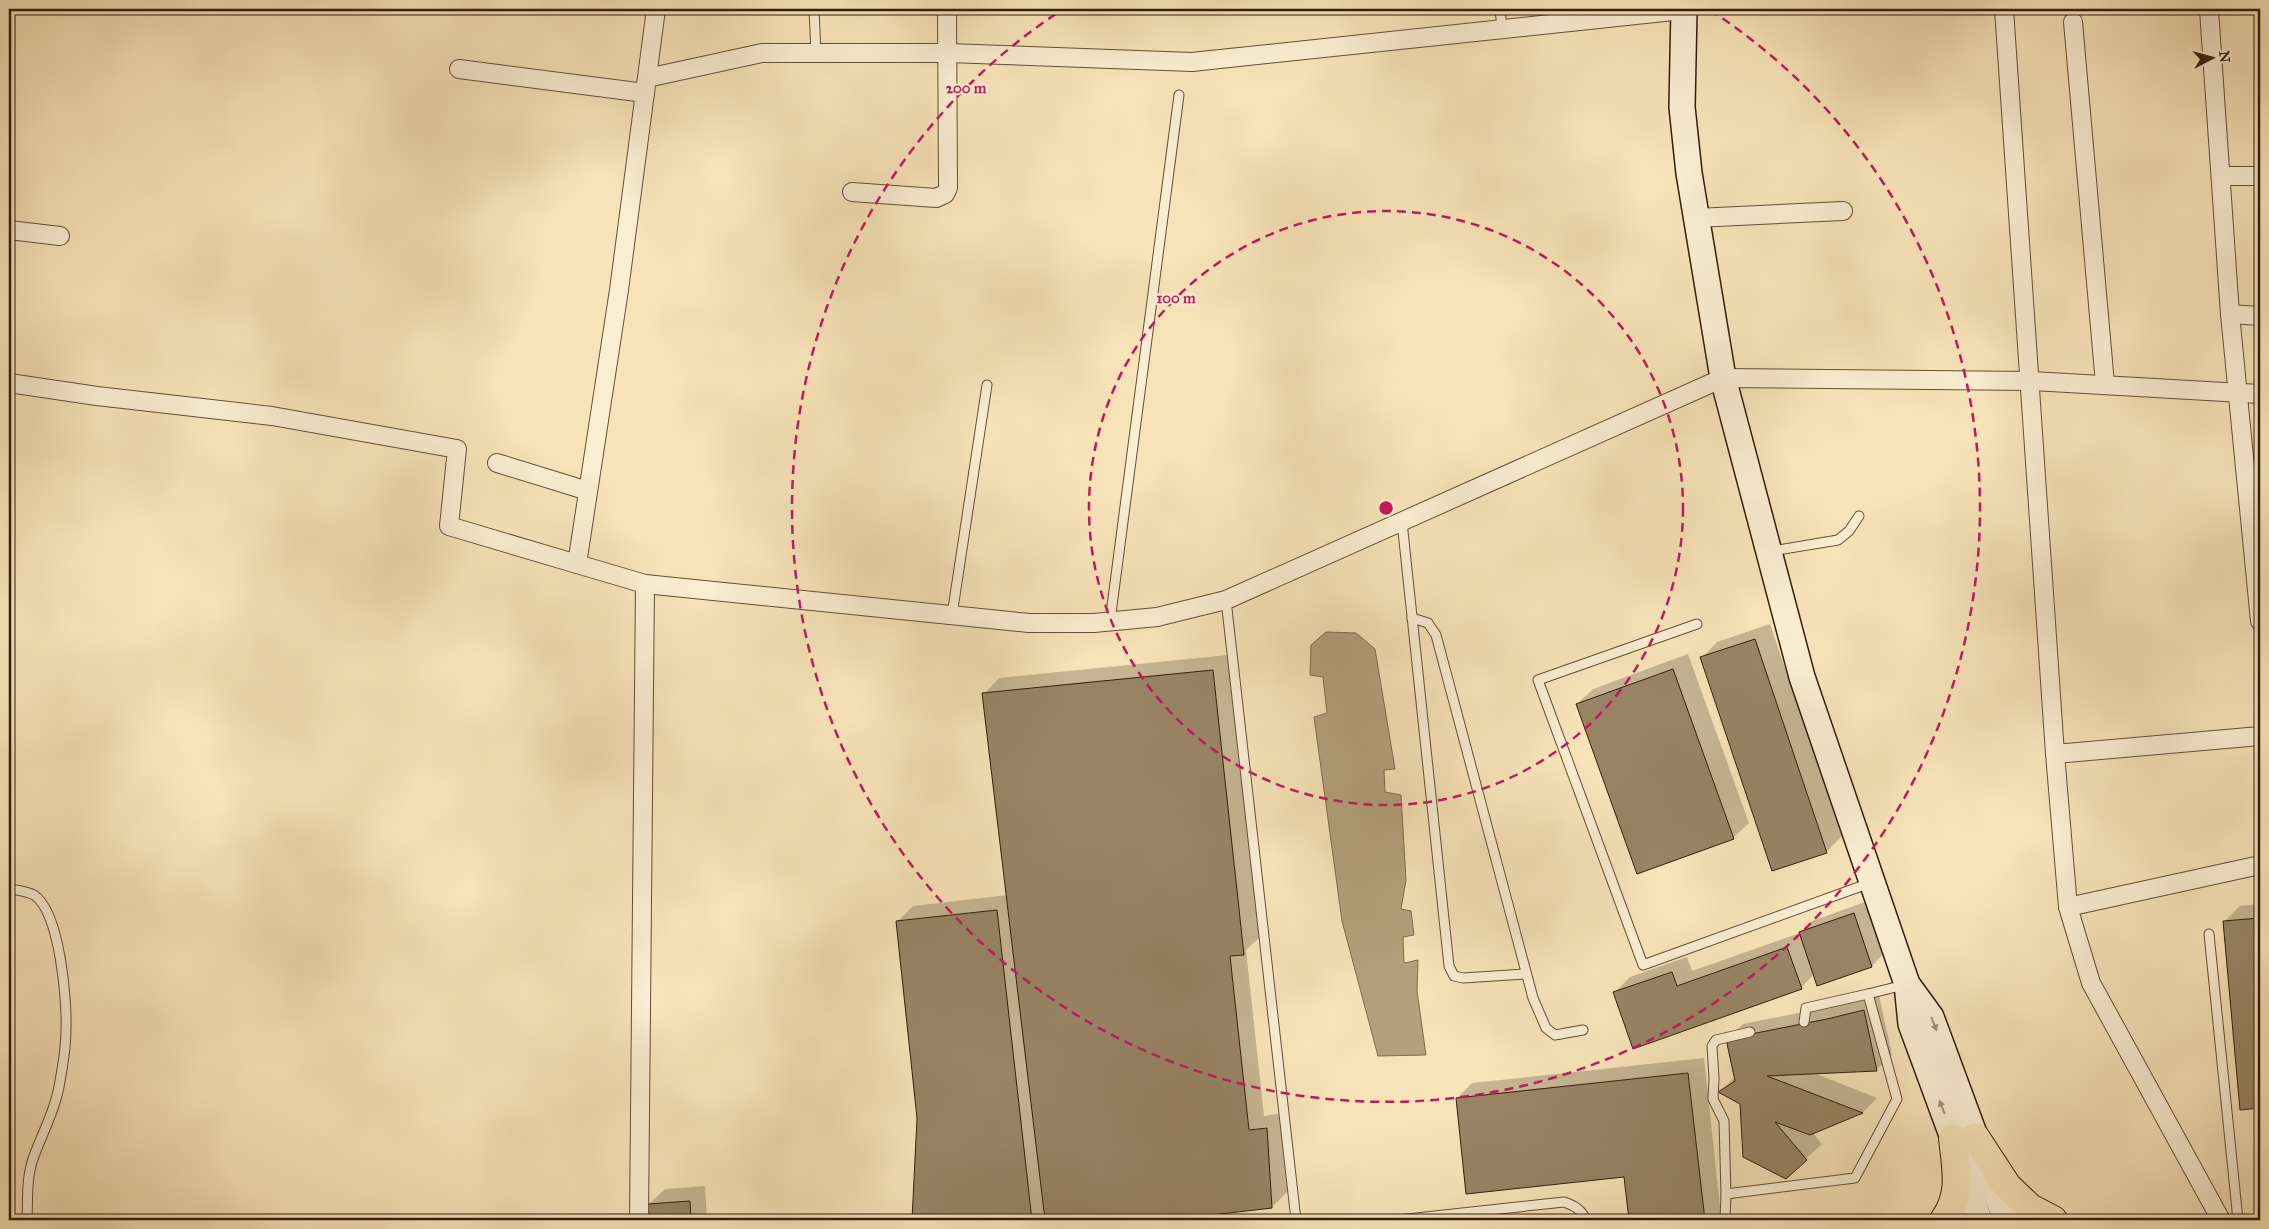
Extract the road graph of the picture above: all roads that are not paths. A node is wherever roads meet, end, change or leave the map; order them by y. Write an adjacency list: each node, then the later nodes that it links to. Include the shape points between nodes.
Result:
1 (656, 9): 13 (street)
2 (814, 9): 10 (lane)
3 (947, 9): 11 (street)
4 (1500, 9): 9 (lane)
5 (1684, 9): 9 (street); 19 (main road, via 1682,107)
6 (2004, 9): 25 (street)
7 (2209, 10): 15 (street)
8 (2073, 22): 27 (street)
9 (1502, 28): 11 (street, via 1192,62)
10 (816, 53): 11 (street); 13 (street, via 762,52)
11 (948, 53): 17 (street, via 948,188 945,194 936,198)
12 (459, 70): 13 (street)
13 (646, 85): 32 (street)
14 (1179, 95): 41 (lane)
15 (2221, 176): 16 (street); 22 (street)
16 (2260, 176)
17 (852, 192)
18 (1843, 210): 19 (street)
19 (1696, 218): 24 (main road)
20 (9, 230): 21 (street)
21 (60, 236)
22 (2230, 314): 23 (street); 29 (street)
23 (2260, 316)
24 (1723, 378): 25 (street); 34 (street); 35 (main road)
25 (2031, 381): 27 (street); 45 (street)
26 (9, 383): 36 (street, via 272,416 457,448 449,526)
27 (2105, 384): 29 (street)
28 (987, 385): 39 (lane)
29 (2238, 392): 30 (street); 42 (street)
30 (2260, 394)
31 (497, 463): 32 (street)
32 (588, 491): 36 (street)
33 (1859, 516): 35 (lane, via 1838,540)
34 (1402, 522): 38 (street); 40 (lane)
35 (1769, 551): 47 (main road, via 1802,677)
36 (577, 564): 37 (street)
37 (645, 584): 39 (street); 60 (street)
38 (1226, 600): 41 (street, via 1156,617); 61 (lane)
39 (952, 615): 41 (street, via 1029,623)
40 (1412, 618): 51 (lane, via 1428,623 1436,635); 51 (lane, via 1449,966 1454,976 1463,978)
41 (1110, 621)
42 (2260, 621)
43 (1698, 624): 47 (lane, via 1538,680 1643,965)
44 (2260, 736): 45 (street)
45 (2056, 754): 49 (street)
46 (2260, 865): 49 (street)
47 (1872, 882): 52 (main road)
48 (9, 889): 59 (lane, via 36,896 49,914 60,960 66,1029 60,1084 28,1181)
49 (2068, 907): 69 (street, via 2091,983)
50 (2209, 934): 70 (lane)
51 (1525, 974): 55 (lane, via 1546,1028 1555,1035)
52 (1907, 984): 53 (lane); 57 (main road, via 1911,1024)
53 (1868, 994): 54 (lane, via 1806,1008); 58 (lane, via 1897,1098 1855,1178)
54 (1804, 1022)
55 (1582, 1030)
56 (1750, 1032): 58 (lane, via 1716,1040 1712,1046 1713,1099 1724,1121)
57 (1964, 1138): 65 (main road, via 1958,1190 1952,1210); 66 (main road); 67 (main road); 68 (main road, via 2030,1208)
58 (1726, 1194): 64 (lane)
59 (27, 1220)
60 (639, 1220)
61 (1296, 1220)
62 (1398, 1220): 63 (lane, via 1564,1202 1575,1206)
63 (1586, 1220)
64 (1725, 1220)
65 (1944, 1220)
66 (1979, 1220)
67 (2006, 1220)
68 (2053, 1220)
69 (2221, 1220)
70 (2238, 1220)

